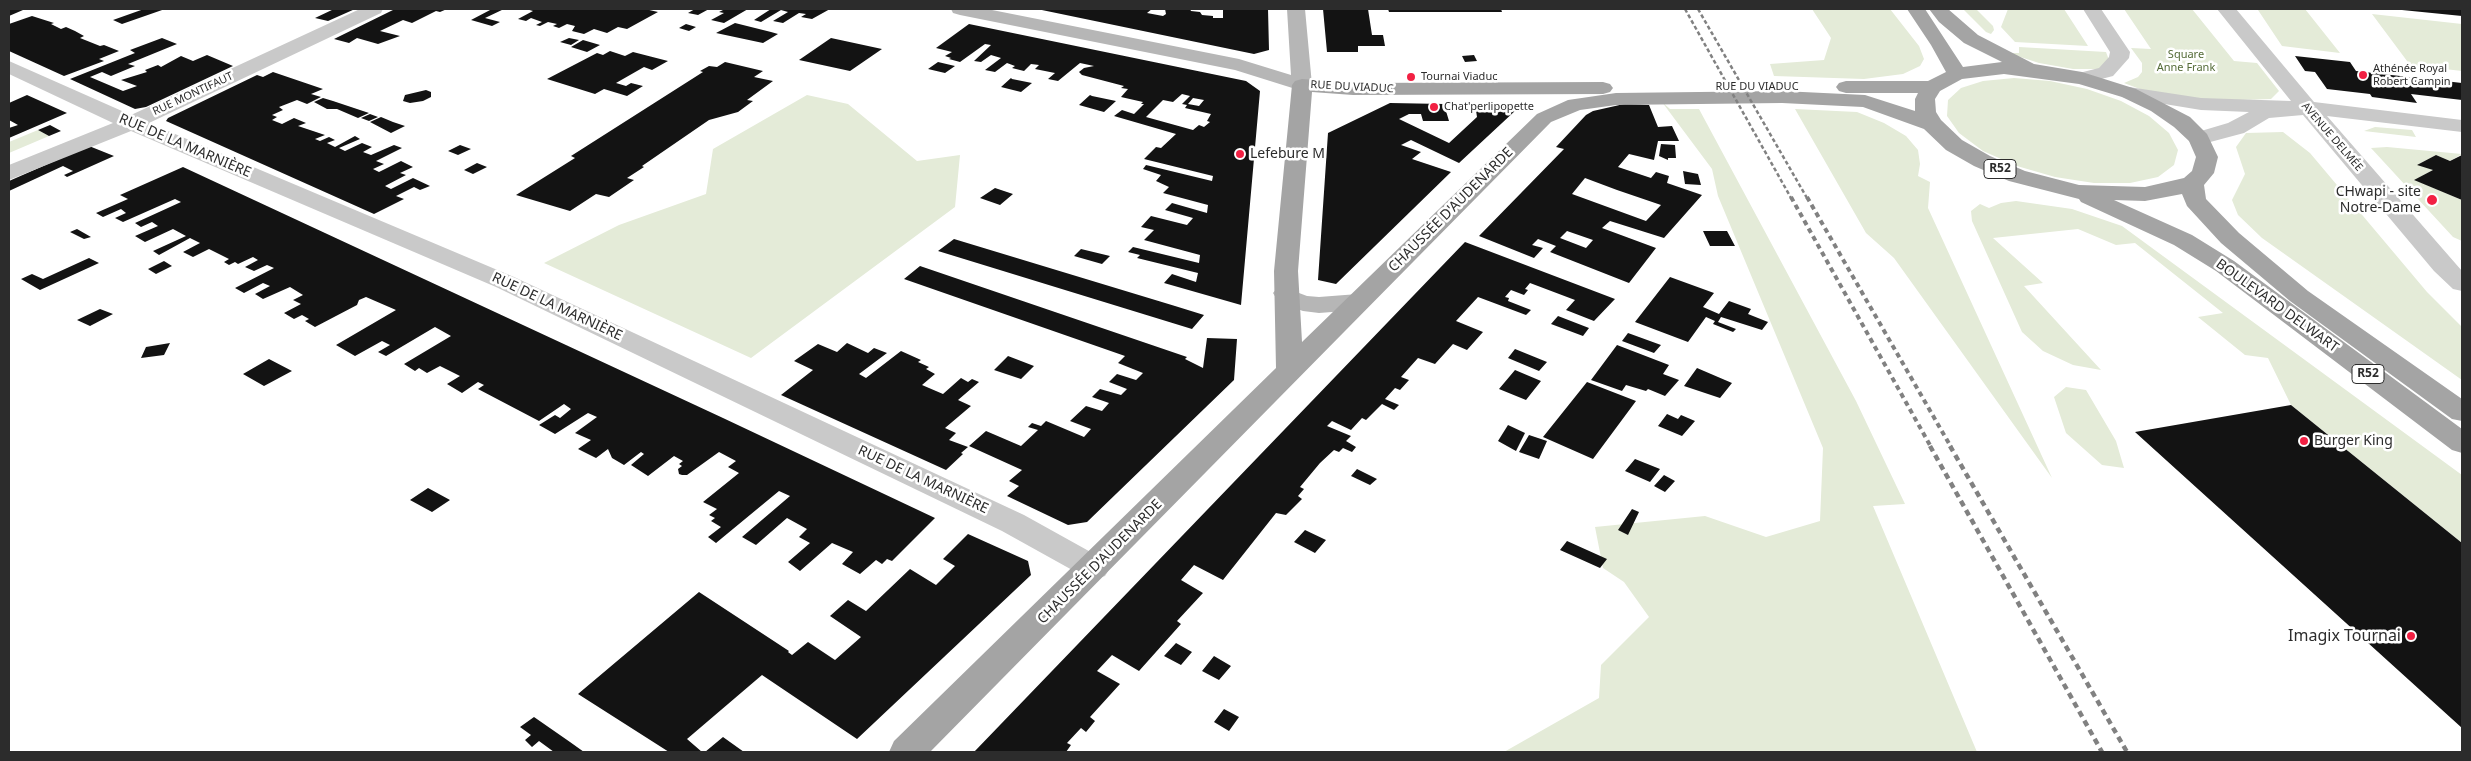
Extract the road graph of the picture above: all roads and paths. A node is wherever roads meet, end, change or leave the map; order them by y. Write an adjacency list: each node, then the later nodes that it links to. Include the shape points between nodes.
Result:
1 (374, 9): 18 (street, RUE MONTIFAUT)
2 (960, 9): 12 (street, RUE DU VIADUC, via 1239,65)
3 (1296, 9): 12 (street)
4 (1916, 9): 10 (main road)
5 (1938, 9): 9 (main road, via 1971,38)
6 (2092, 9): 11 (street, via 2120,52 2119,58 2106,72)
7 (2226, 9): 16 (street, AVENUE DELMÉE)
8 (9, 67): 18 (street, RUE DE LA MARNIÈRE)
9 (2033, 70): 10 (main road, via 2004,68); 11 (main road)
10 (1957, 74): 13 (main road)
11 (2082, 78): 15 (main road)
12 (1302, 84): 14 (main road, RUE DU VIADUC, via 1353,89); 26 (main road)
13 (1932, 87): 14 (main road, RUE DU VIADUC); 19 (main road, R52, via 1924,99 1924,112)
14 (1517, 88): 17 (main road, via 1541,104)
15 (2128, 93): 16 (street, via 2201,104); 21 (main road, via 2182,122)
16 (2308, 108): 20 (street); 21 (street, via 2264,112 2236,128); 25 (street, AVENUE DELMÉE)
17 (1544, 118): 19 (main road, RUE DU VIADUC, via 1575,104 1616,99 1782,97 1865,101); 27 (main road, CHAUSSÉE D'AUDENARDE)
18 (130, 123): 22 (street, RUE MONTIFAUT); 31 (street, RUE DE LA MARNIÈRE, via 505,282 1013,523)
19 (1932, 124): 24 (main road, R52, via 1954,145 1982,162 2017,176)
20 (2462, 126)
21 (2199, 139): 23 (main road, via 2207,157 2203,173)
22 (9, 173)
23 (2192, 183): 24 (main road, R52, via 2145,194); 29 (main road, BOULEVARD DELWART / R52, via 2195,201 2236,244 2299,296)
24 (2079, 192): 30 (main road, BOULEVARD DELWART / R52, via 2183,240 2225,266)
25 (2462, 284)
26 (1286, 293): 27 (street, via 1289,298 1303,303); 28 (main road)
27 (1358, 302): 28 (main road, CHAUSSÉE D'AUDENARDE)
28 (1290, 370): 31 (main road, CHAUSSÉE D'AUDENARDE)
29 (2462, 412)
30 (2462, 443)
31 (1094, 568): 32 (main road, CHAUSSÉE D'AUDENARDE)
32 (907, 752)

